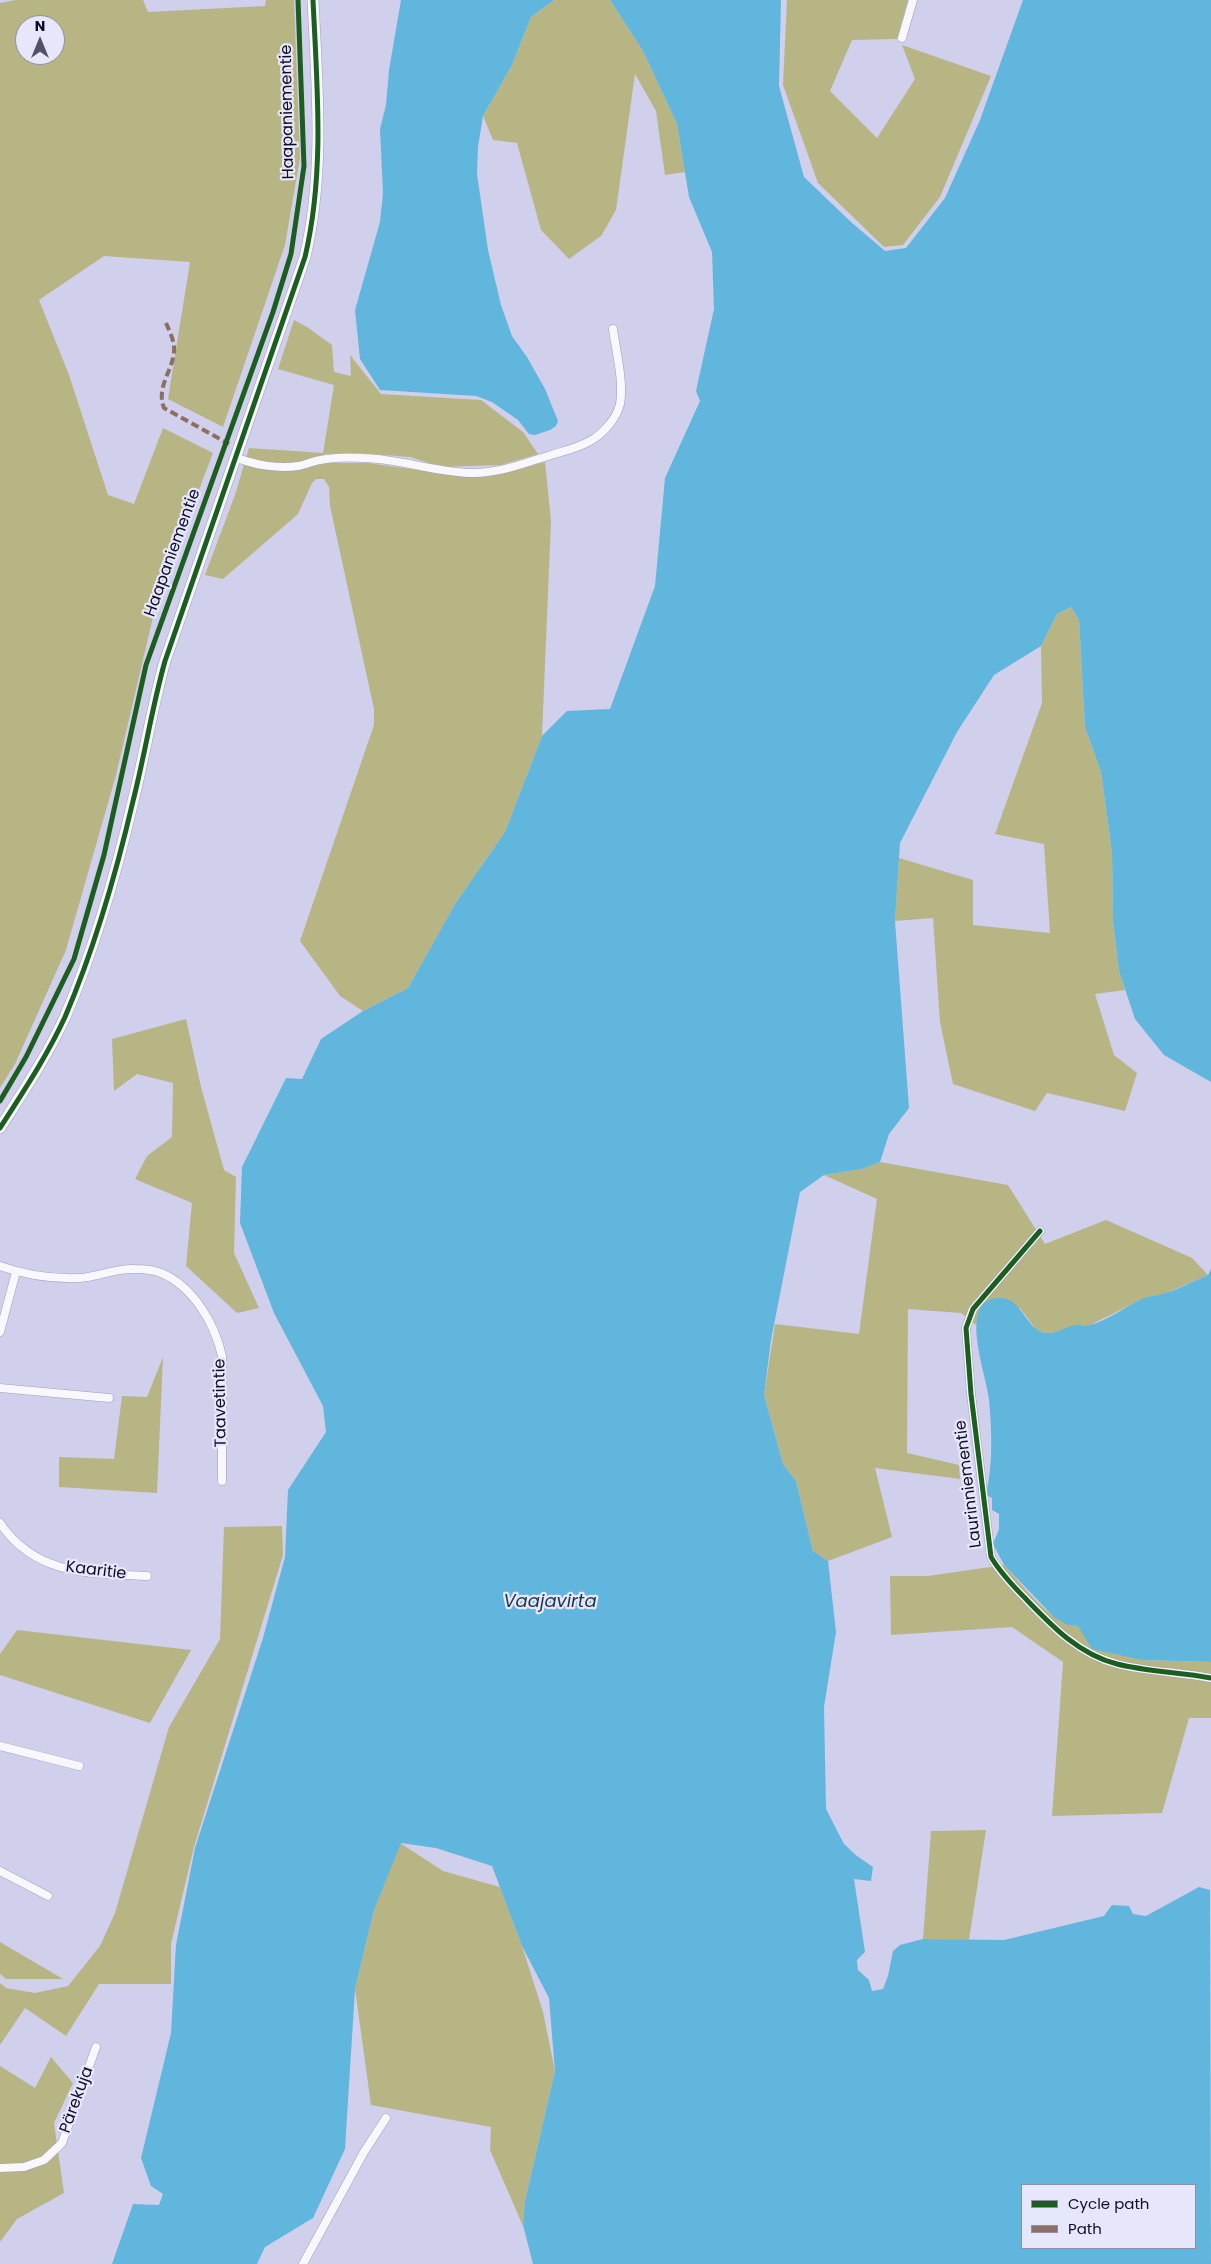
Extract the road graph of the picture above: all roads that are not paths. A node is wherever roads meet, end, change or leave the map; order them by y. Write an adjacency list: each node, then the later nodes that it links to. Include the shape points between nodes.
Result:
1 (313, 0): 5 (street, Haapaniementie, via 319,117 317,182 311,232 285,318)
2 (912, 0): 3 (street)
3 (902, 38)
4 (613, 329): 5 (street, via 620,385 618,410 612,422 598,435 575,447 504,469 470,473 366,458 334,457 280,467)
5 (235, 457): 6 (street, Haapaniementie, via 165,661 134,800 88,960 40,1066)
6 (0, 1128)
7 (1040, 1231): 16 (street, Laurinniementie, via 973,1309 966,1328 991,1557 1004,1576 1057,1631 1092,1654 1114,1664 1137,1669)
8 (0, 1266): 9 (street, Taavetintie)
9 (16, 1272): 10 (street); 13 (street, Taavetintie, via 51,1278 80,1278 135,1269 160,1272 176,1281 210,1320 218,1338 222,1356)
10 (0, 1332)
11 (0, 1388): 12 (street)
12 (109, 1398)
13 (222, 1481)
14 (0, 1523): 15 (street, Kaaritie, via 29,1554 48,1563 74,1572)
15 (147, 1576)
16 (1211, 1678)
17 (0, 1746): 18 (street)
18 (79, 1766)
19 (0, 1871): 20 (street)
20 (48, 1896)
21 (96, 2047): 23 (street, Pärekuja, via 62,2143 44,2160 24,2167)
22 (386, 2118): 24 (street)
23 (0, 2168)
24 (303, 2264)

